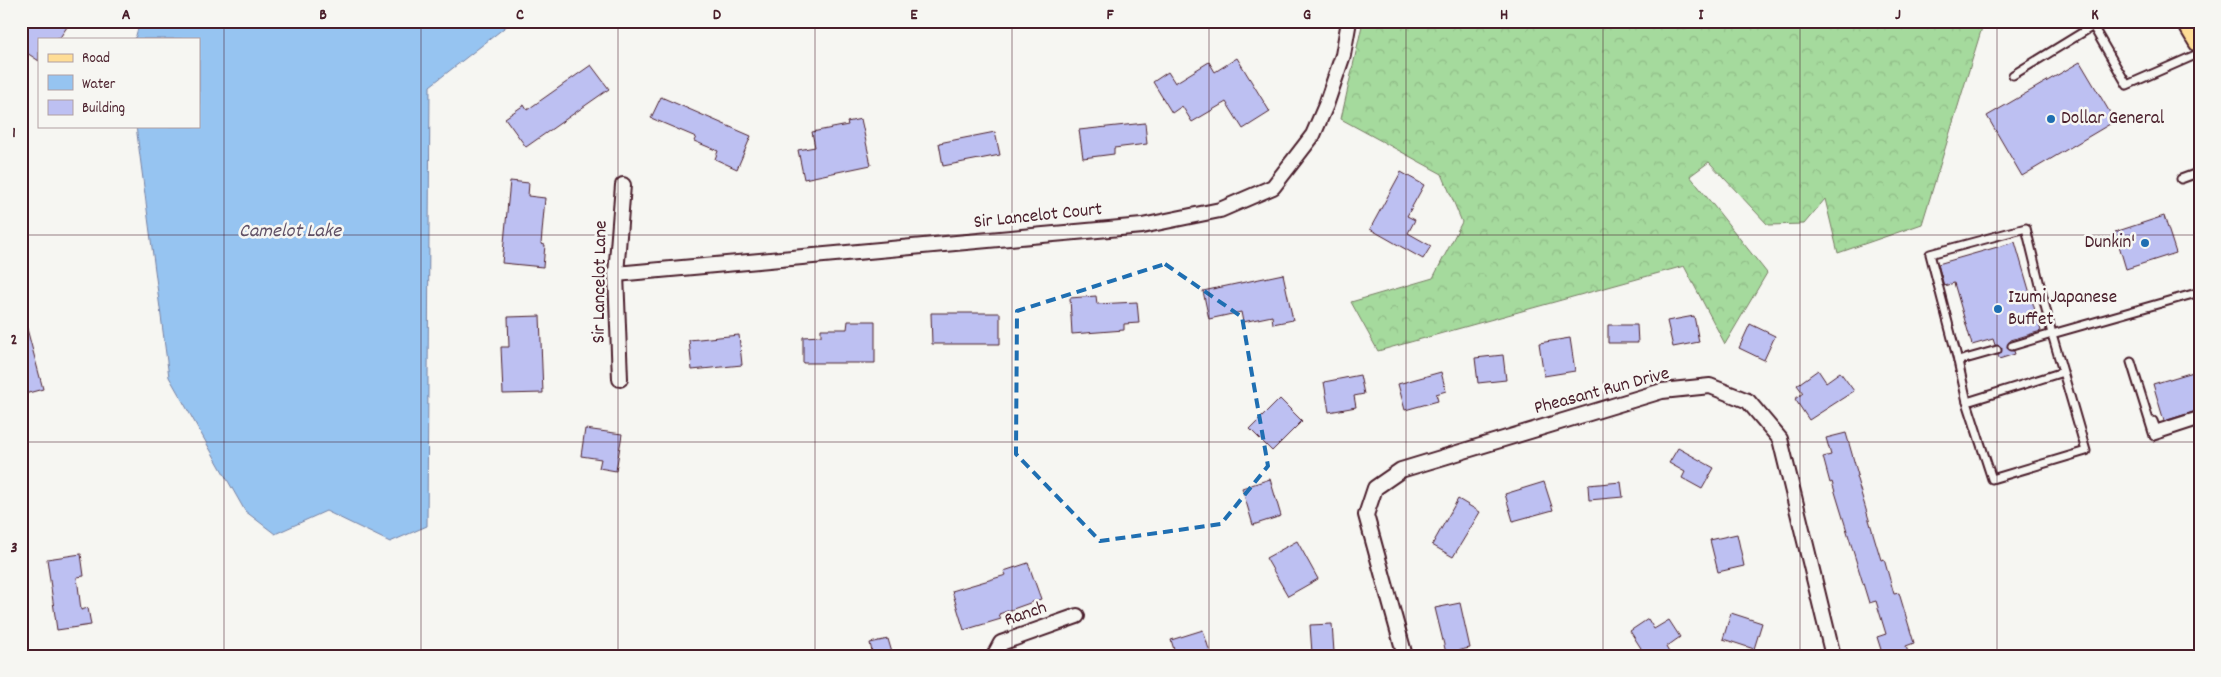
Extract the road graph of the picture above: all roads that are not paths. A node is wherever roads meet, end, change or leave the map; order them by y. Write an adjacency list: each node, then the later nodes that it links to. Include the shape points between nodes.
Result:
1 (1349, 21): 10 (street, Sir Lancelot Court, via 1343,55 1313,135 1273,187 1220,210 1142,226)
2 (2188, 21): 4 (main road)
3 (2091, 24): 5 (lane, via 2127,85); 6 (lane)
4 (2200, 41)
5 (2200, 53)
6 (2013, 75)
7 (2200, 172): 8 (lane)
8 (2181, 179)
9 (623, 185): 10 (street, Sir Lancelot Lane)
10 (616, 274): 17 (street, Sir Lancelot Lane)
11 (2200, 292): 12 (lane)
12 (2052, 334): 13 (lane); 15 (lane, via 2026,228 1930,254); 16 (lane)
13 (2012, 346)
14 (1997, 350): 15 (lane)
15 (1958, 361): 18 (lane)
16 (2063, 372): 18 (lane); 18 (lane, via 2086,451 1992,479)
17 (620, 379)
18 (1968, 402)
19 (2200, 415): 20 (lane, via 2156,429 2131,362 2154,436)
20 (2200, 421)
21 (1076, 616): 22 (street, Ranch, via 1001,643)
22 (994, 656)
23 (1405, 656): 24 (street, Pheasant Run Drive, via 1366,516 1375,488 1401,470 1662,391 1710,386 1748,401 1780,439)
24 (1833, 656)

